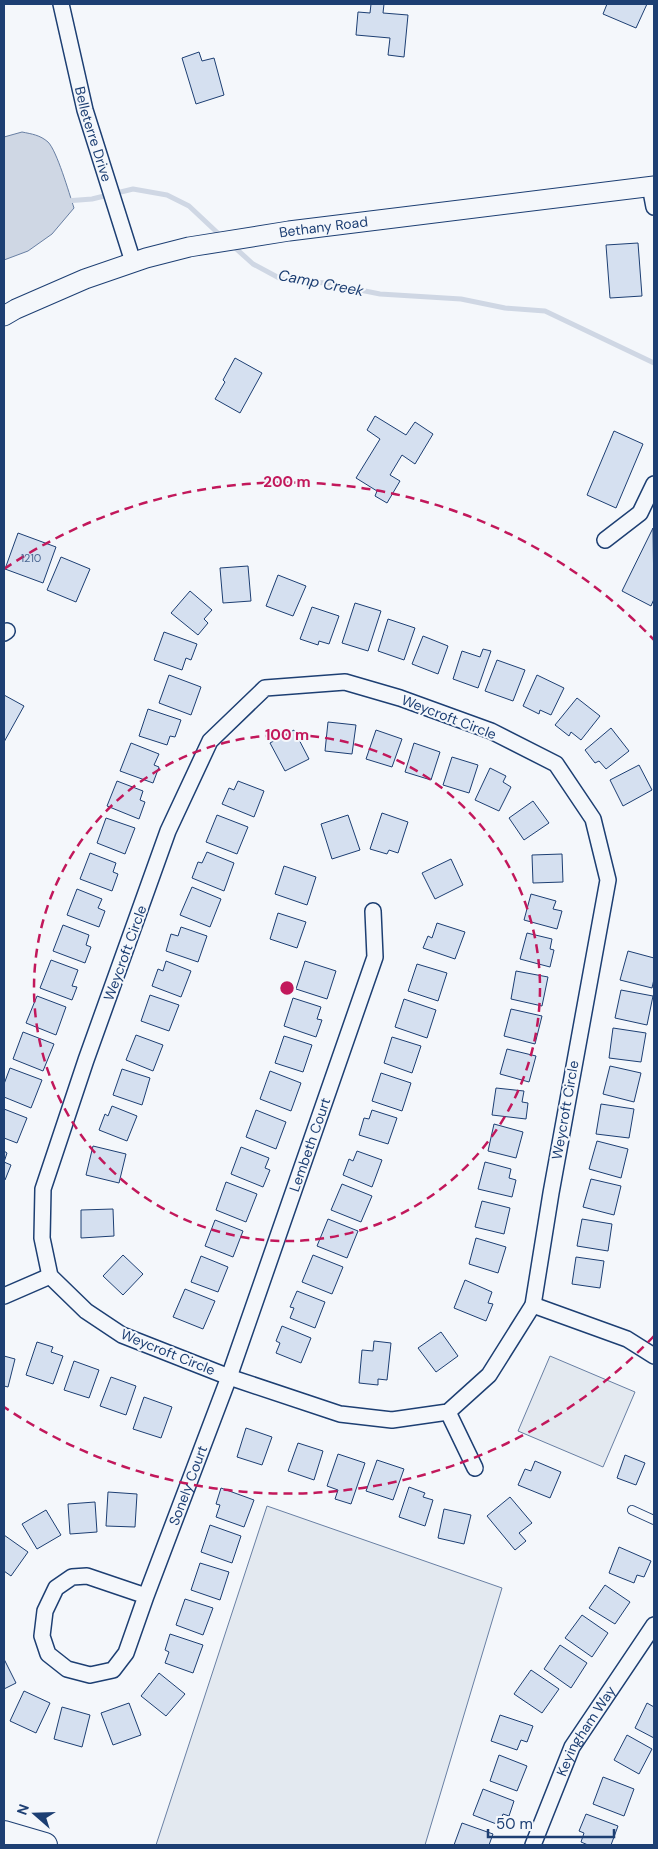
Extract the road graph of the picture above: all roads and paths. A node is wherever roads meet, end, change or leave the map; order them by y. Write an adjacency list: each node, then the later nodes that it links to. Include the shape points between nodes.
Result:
1 (61, 4): 4 (street, Belleterre Drive, via 85,110)
2 (652, 186): 3 (street); 4 (street, Bethany Road, via 289,231 189,247)
3 (654, 207)
4 (133, 262): 5 (street, Bethany Road, via 85,279)
5 (4, 316)
6 (654, 484): 7 (street, via 640,513)
7 (605, 540)
8 (373, 911): 13 (street, Lembeth Court, via 375,957)
9 (50, 1276): 10 (street); 11 (street, Weycroft Circle, via 42,1238 43,1189 168,831 210,741 265,688 344,682 400,698 491,731 556,764 593,819 608,880 550,1194); 13 (street, Weycroft Circle, via 86,1312 122,1335)
10 (4, 1296)
11 (533, 1305): 12 (street, via 627,1338); 14 (street, Weycroft Circle, via 489,1375)
12 (654, 1356)
13 (230, 1377): 14 (street, Weycroft Circle, via 340,1414 392,1420); 18 (street, Sonely Court)
14 (448, 1412): 15 (street)
15 (475, 1468)
16 (632, 1510): 17 (lane)
17 (654, 1520)
18 (146, 1596): 18 (street, Sonely Court, via 126,1653 113,1670 90,1675 67,1669 48,1654 42,1636 45,1611 56,1588 72,1577 87,1576)
19 (654, 1625): 22 (street, Keyingham Way, via 572,1747)
20 (4, 1833): 21 (main road)
21 (45, 1845)
22 (534, 1845)

